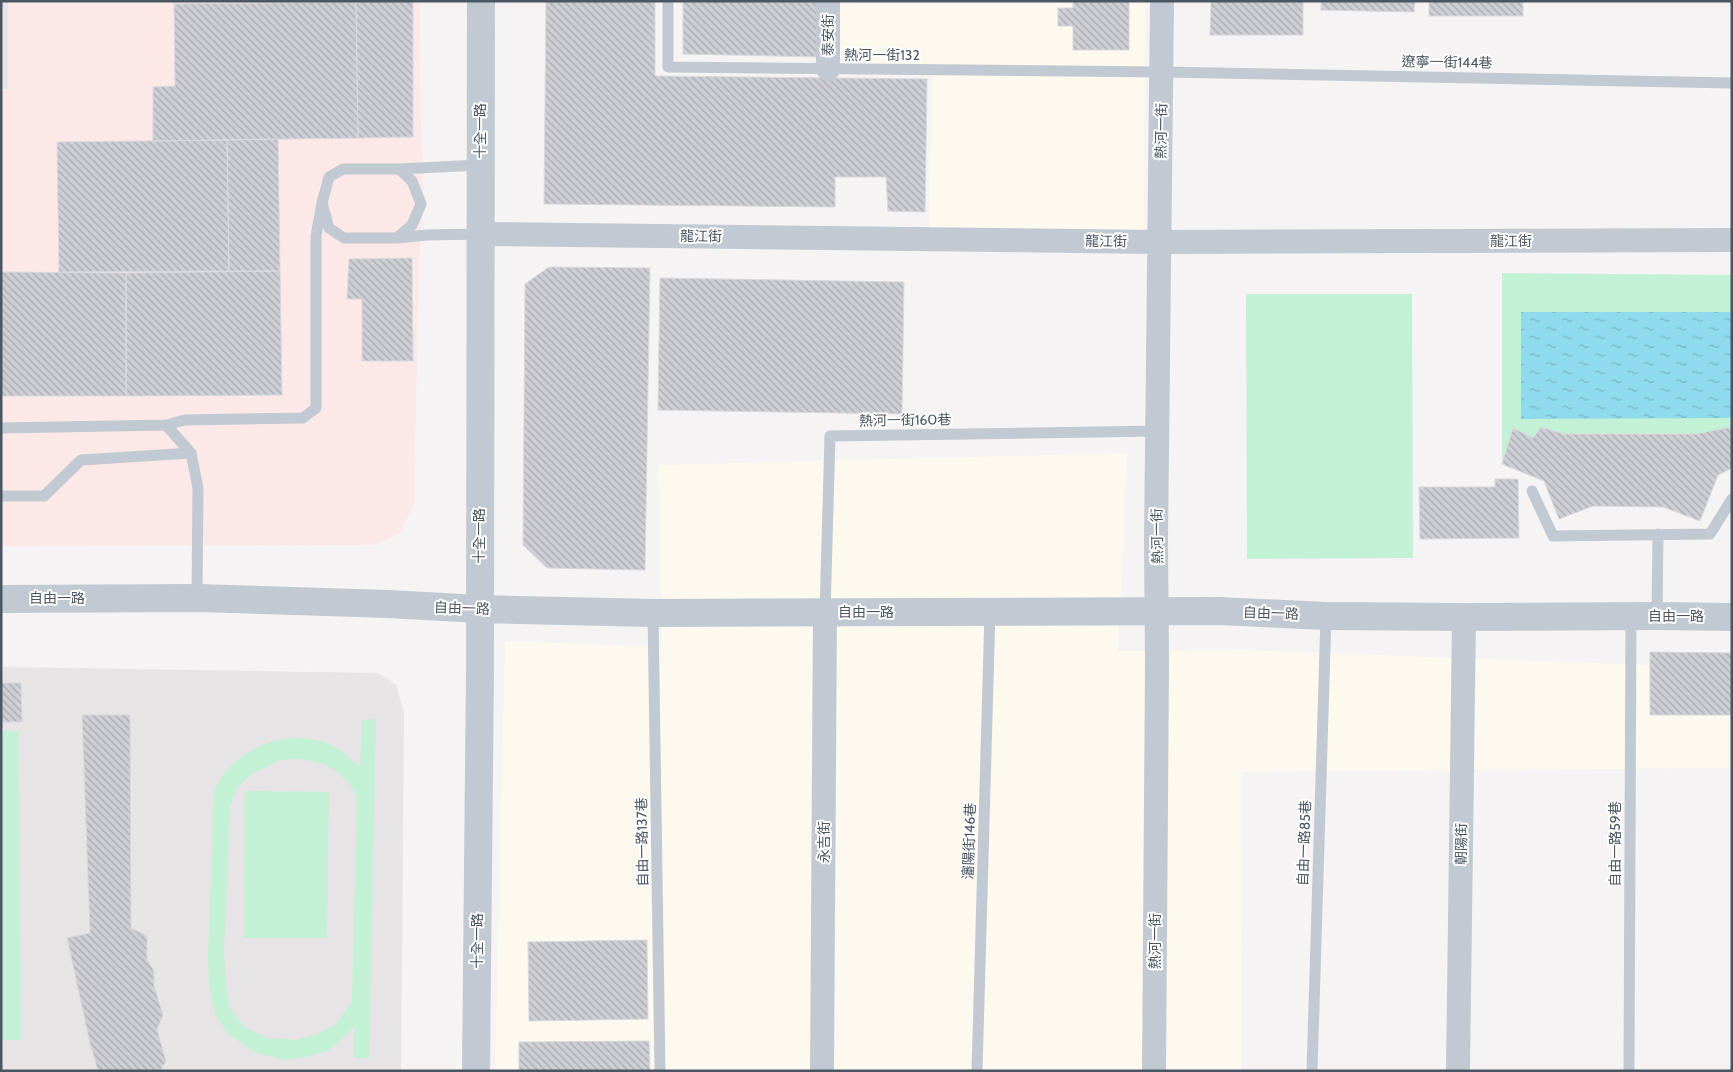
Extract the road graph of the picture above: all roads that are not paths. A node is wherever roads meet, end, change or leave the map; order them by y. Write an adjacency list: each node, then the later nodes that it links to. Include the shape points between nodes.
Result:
1 (481, 1): 8 (street, 十全一路)
2 (668, 1): 5 (lane, 熱河一街132, via 668,67)
3 (828, 1): 5 (street, 泰安街)
4 (1162, 1): 6 (street, 熱河一街)
5 (828, 69): 6 (lane, 熱河一街132)
6 (1162, 72): 7 (lane, 遼寧一街144巷); 14 (street, 熱河一街)
7 (1732, 83)
8 (480, 165): 9 (lane); 11 (street, 十全一路)
9 (399, 169): 10 (lane, via 343,169 329,176); 12 (lane, via 412,180 421,204 412,225)
10 (322, 203): 12 (lane, via 329,228 344,238); 15 (lane, via 316,236 316,408 303,418 185,420)
11 (480, 234): 12 (lane); 14 (street, 龍江街); 25 (street, 十全一路)
12 (397, 238)
13 (1732, 240): 14 (street, 龍江街)
14 (1159, 242): 17 (street, 熱河一街)
15 (166, 425): 16 (lane); 18 (lane)
16 (1, 428)
17 (1158, 431): 26 (street, 熱河一街); 29 (lane, 熱河一街160巷, via 830,436)
18 (192, 452): 20 (lane, via 81,460 44,496); 23 (lane, via 198,488)
19 (1532, 491): 22 (lane, via 1552,536)
20 (1, 496)
21 (1732, 499): 22 (lane, via 1710,534)
22 (1658, 534): 31 (lane, 自由一路59巷)
23 (197, 598): 24 (street, 自由一路); 25 (street, 自由一路)
24 (1, 599)
25 (479, 609): 28 (street, 自由一路); 34 (street, 十全一路)
26 (1157, 611): 27 (street, 自由一路); 30 (street, 自由一路); 38 (street, 熱河一街)
27 (990, 612): 29 (street, 自由一路); 37 (lane, 瀋陽街146巷)
28 (654, 613): 29 (street, 自由一路); 35 (lane, 自由一路137巷)
29 (826, 613): 36 (street, 永吉街)
30 (1326, 616): 32 (street, 自由一路); 39 (lane, 自由一路85巷)
31 (1644, 616): 32 (street, 自由一路); 33 (street, 自由一路); 41 (lane, 自由一路59巷)
32 (1464, 617): 40 (street, 朝陽街)
33 (1732, 617)
34 (476, 1071)
35 (660, 1071)
36 (822, 1071)
37 (978, 1071)
38 (1154, 1071)
39 (1312, 1071)
40 (1458, 1071)
41 (1629, 1071)

